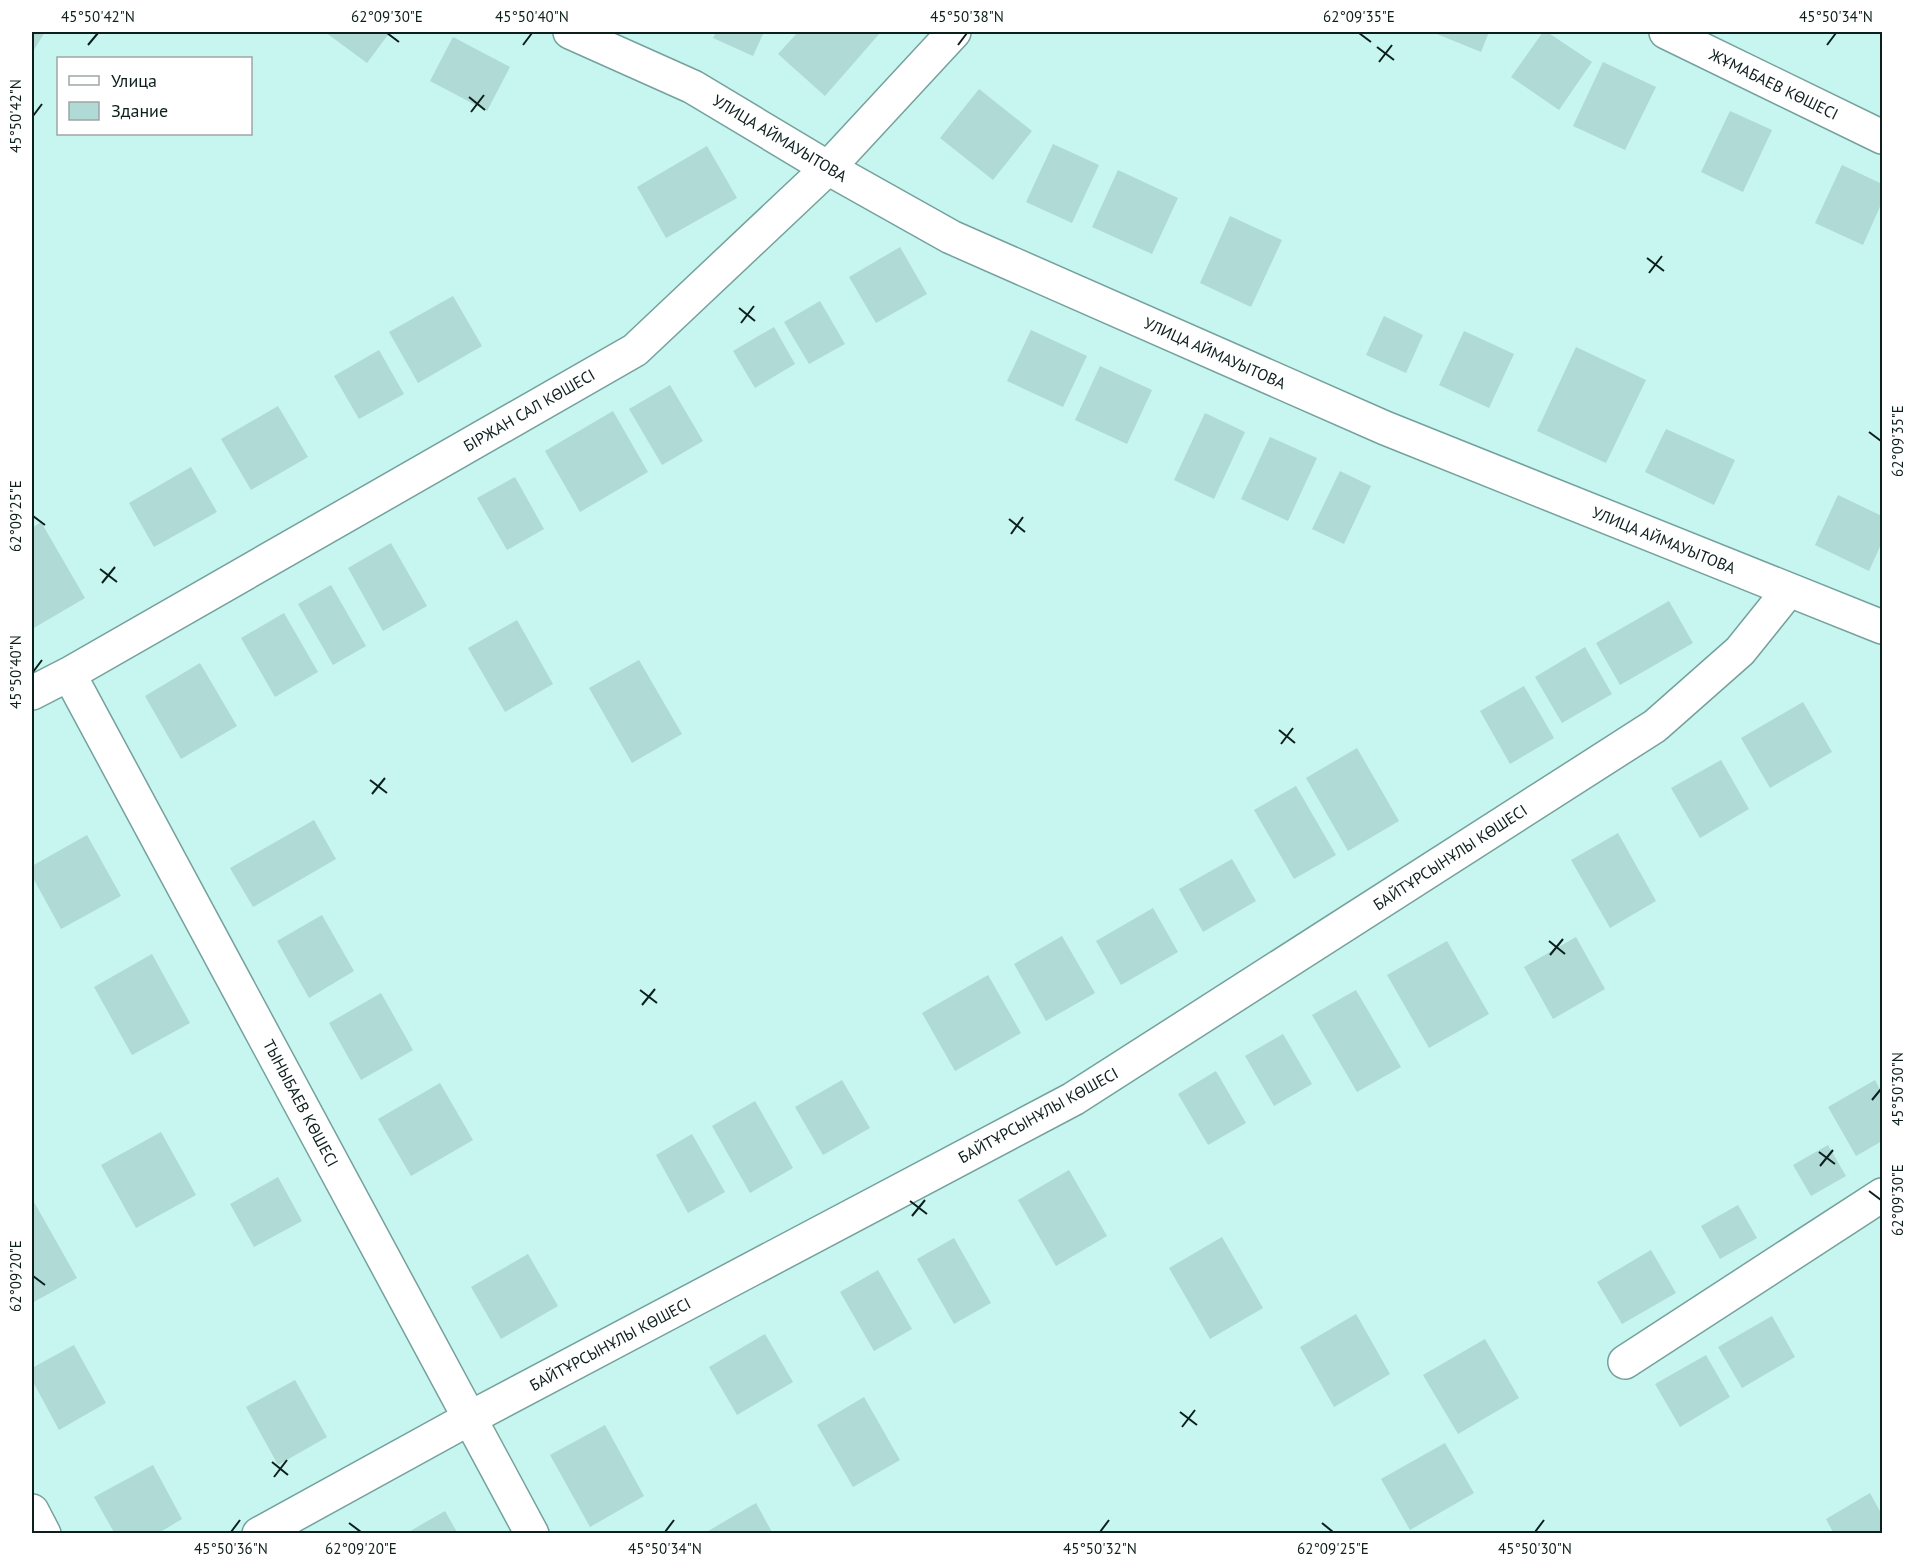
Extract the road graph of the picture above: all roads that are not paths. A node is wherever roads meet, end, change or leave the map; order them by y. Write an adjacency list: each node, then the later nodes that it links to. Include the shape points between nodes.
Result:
1 (570, 32): 5 (street, УЛИЦА АЙМАУЫТОВА, via 693,87)
2 (954, 32): 5 (street, БІРЖАН САЛ КӨШЕСІ)
3 (1666, 32): 4 (street, ЖҰМАБАЕВ КӨШЕСІ)
4 (1882, 137)
5 (828, 168): 6 (street, УЛИЦА АЙМАУЫТОВА, via 951,237 1385,428); 8 (street, БІРЖАН САЛ КӨШЕСІ, via 635,350)
6 (1789, 590): 7 (street, УЛИЦА АЙМАУЫТОВА); 12 (street, БАЙТҰРСЫНҰЛЫ КӨШЕСІ, via 1740,651 1655,726 1073,1099)
7 (1882, 627)
8 (69, 674): 9 (street, БІРЖАН САЛ КӨШЕСІ); 12 (street, ТЫНЫБАЕВ КӨШЕСІ)
9 (32, 693)
10 (1882, 1195): 11 (street)
11 (1625, 1362)
12 (470, 1418): 15 (street, БАЙТҰРСЫНҰЛЫ КӨШЕСІ); 16 (street, ТЫНЫБАЕВ КӨШЕСІ)
13 (32, 1510): 14 (street)
14 (44, 1533)
15 (259, 1533)
16 (532, 1533)

